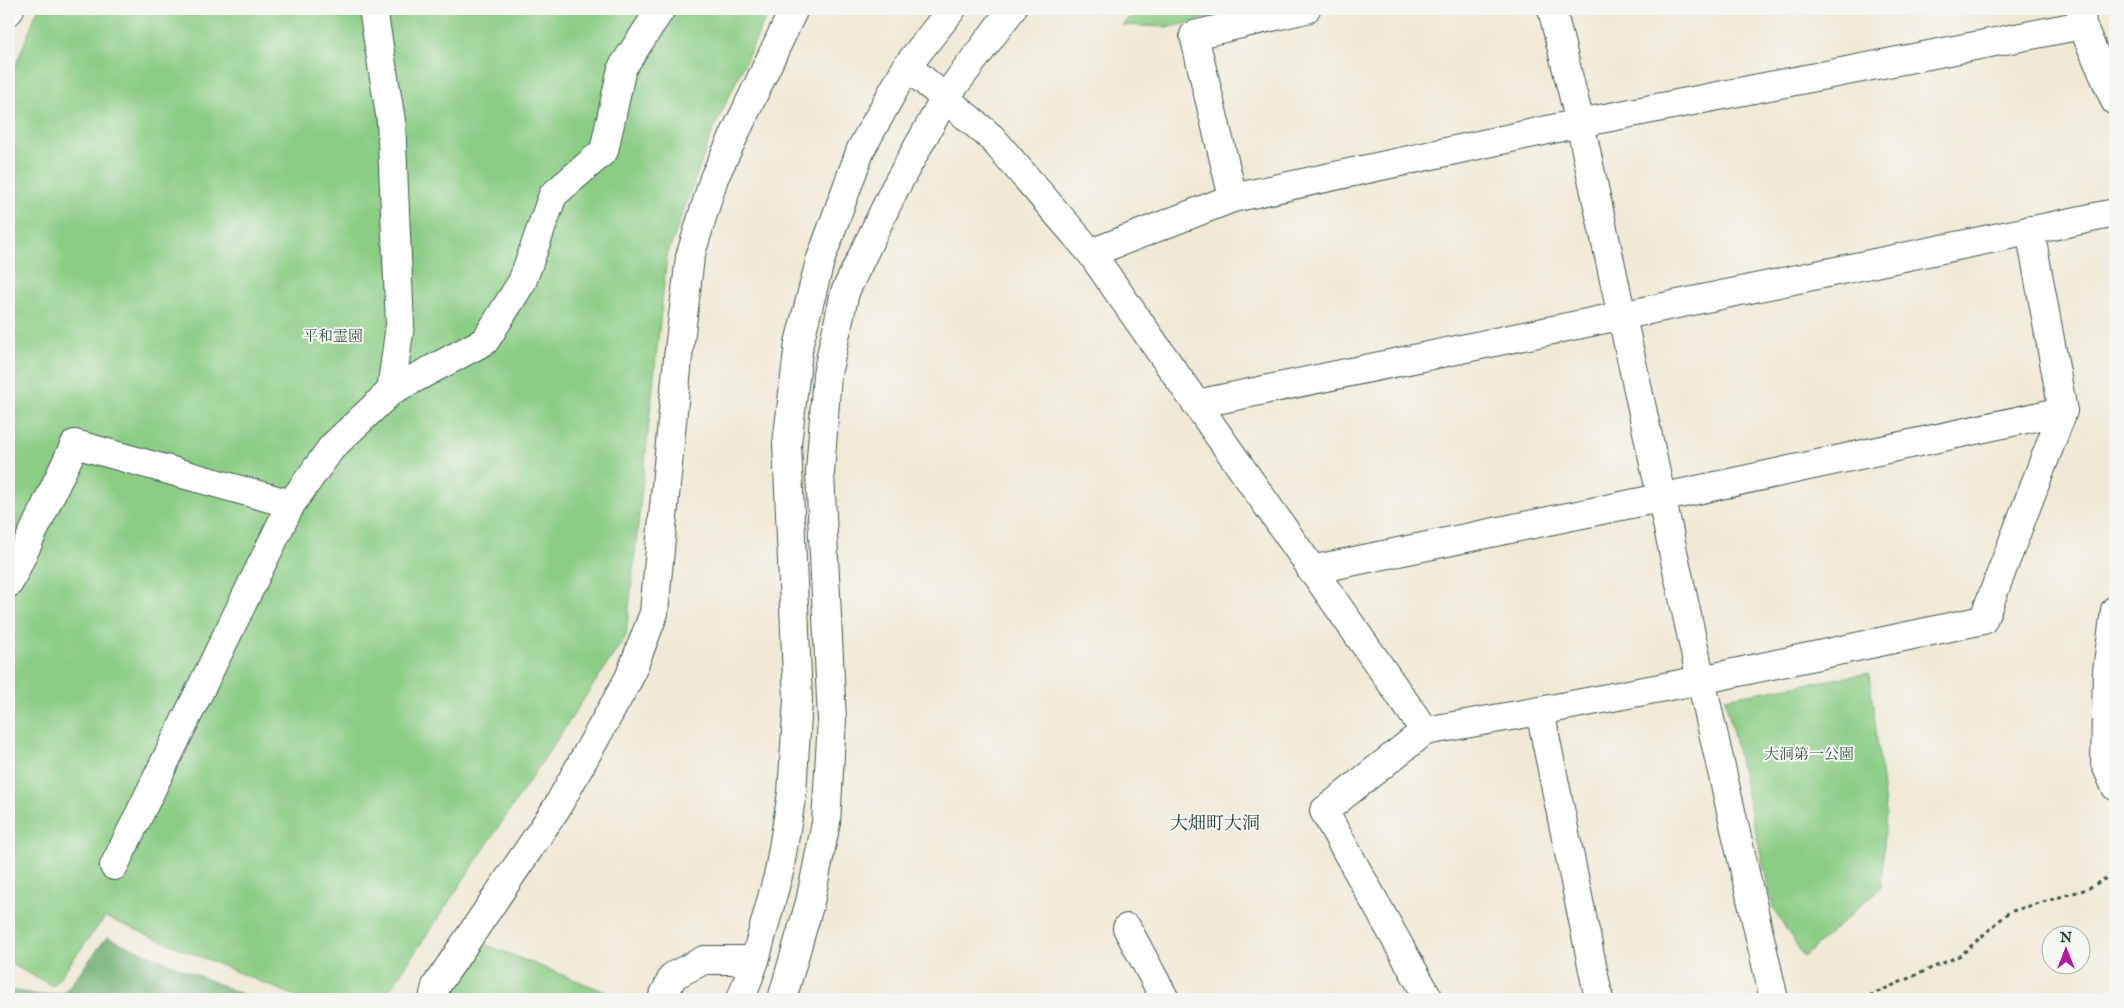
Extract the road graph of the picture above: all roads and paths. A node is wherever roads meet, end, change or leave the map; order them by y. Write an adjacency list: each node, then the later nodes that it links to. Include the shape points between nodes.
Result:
1 (372, 9): 18 (street, via 391,131 400,325)
2 (661, 9): 18 (street, via 622,68 604,151 552,195 522,282 485,341)
3 (794, 9): 34 (street, via 714,178 690,257 654,613 629,678 556,808 436,986)
4 (952, 9): 9 (street)
5 (1012, 9): 10 (street)
6 (1306, 9): 13 (street, via 1194,34)
7 (1552, 9): 12 (street)
8 (2081, 17): 11 (street); 12 (street)
9 (907, 66): 10 (street); 33 (street, via 862,149 820,261 799,343 787,444 798,700 792,792 779,872)
10 (945, 98): 16 (street, via 992,138); 37 (street, via 895,188 845,292 827,374 820,473 832,720 826,823 810,902)
11 (2115, 101)
12 (1580, 123): 13 (street); 17 (street)
13 (1233, 198): 16 (street)
14 (2115, 213): 15 (street)
15 (2030, 230): 17 (street); 20 (street)
16 (1090, 253): 19 (street)
17 (1623, 314): 19 (street); 21 (street)
18 (391, 391): 22 (street, via 332,447)
19 (1197, 404): 23 (street)
20 (2063, 411): 21 (street); 26 (street, via 1983,620)
21 (1660, 498): 23 (street); 26 (street)
22 (291, 504): 24 (street, via 75,444); 30 (street)
23 (1311, 570): 28 (street)
24 (9, 583)
25 (2115, 610): 29 (street, via 2107,671 2105,763)
26 (1700, 680): 27 (street); 41 (street)
27 (1540, 711): 28 (street); 40 (street)
28 (1425, 731): 39 (street, via 1324,811)
29 (2115, 786)
30 (114, 866)
31 (2115, 873): 42 (path, via 2087,890 2009,912 1962,956)
32 (1127, 928): 38 (street)
33 (755, 960): 35 (street, via 704,960 673,976); 36 (street)
34 (433, 999)
35 (662, 999)
36 (741, 999)
37 (782, 999)
38 (1165, 999)
39 (1429, 999)
40 (1599, 999)
41 (1774, 999)
42 (1862, 999)

